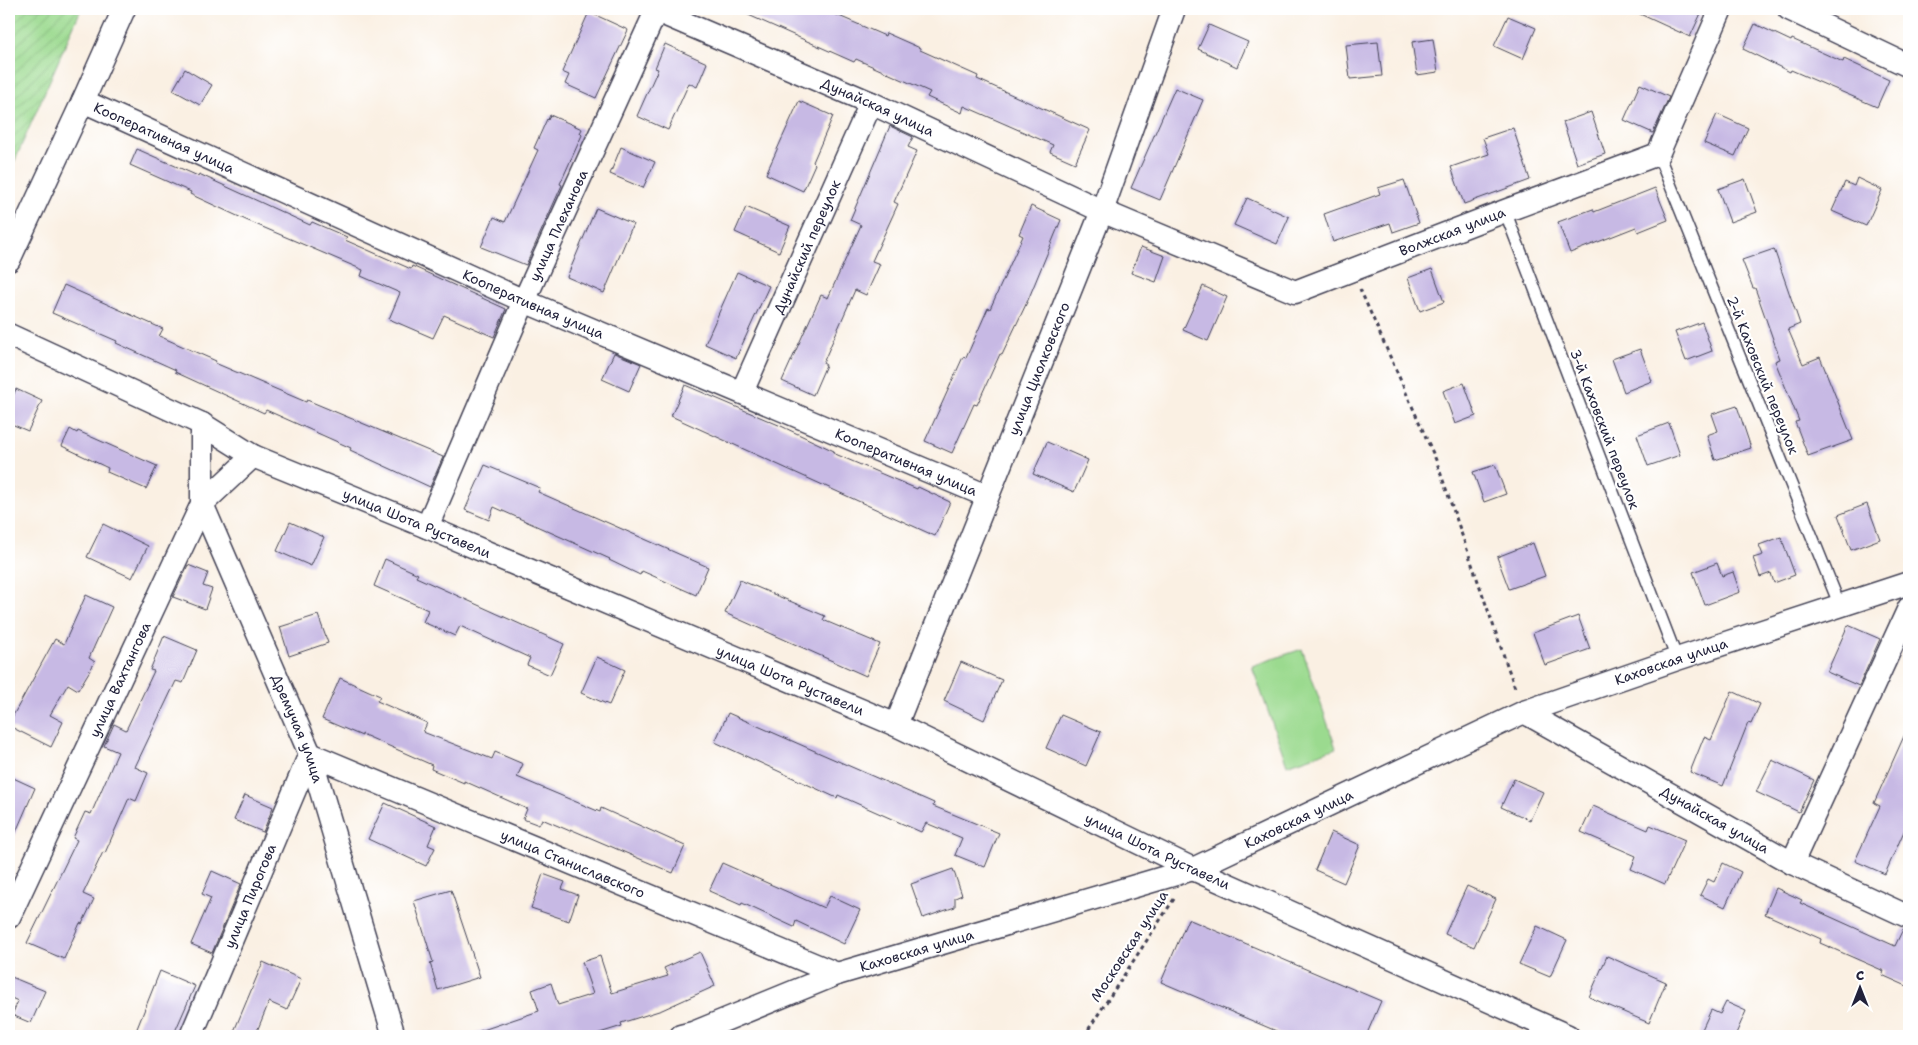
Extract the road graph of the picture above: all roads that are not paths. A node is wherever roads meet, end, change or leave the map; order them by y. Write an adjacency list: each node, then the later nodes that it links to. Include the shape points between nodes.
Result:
1 (124, 9): 7 (street)
2 (655, 9): 8 (street, Дунайская улица); 13 (street, улица Плеханова)
3 (1174, 9): 11 (street, улица Циолковского)
4 (1721, 9): 9 (street)
5 (1788, 9): 6 (street)
6 (1909, 66)
7 (83, 100): 12 (street); 13 (street, Кооперативная улица)
8 (871, 103): 11 (street, Дунайская улица); 15 (street, Дунайский переулок)
9 (1658, 154): 10 (street, Волжская улица); 22 (lane, 2-й Каховский переулок)
10 (1505, 210): 11 (street, Волжская улица, via 1295,292); 24 (lane, 3-й Каховский переулок)
11 (1102, 211): 18 (street, улица Циолковского)
12 (9, 260)
13 (524, 301): 15 (street, Кооперативная улица); 20 (street, улица Плеханова)
14 (9, 335): 16 (street, улица Шота Руставели)
15 (742, 392): 18 (street, Кооперативная улица)
16 (202, 424): 17 (street, улица Шота Руставели); 19 (street, Дремучая улица)
17 (253, 456): 19 (street, улица Вахтангова); 20 (street, улица Шота Руставели)
18 (986, 496): 26 (street, улица Циолковского)
19 (202, 504): 27 (street, Дремучая улица); 31 (street, улица Вахтангова)
20 (427, 527): 26 (street, улица Шота Руставели)
21 (1909, 583): 22 (street, Каховская улица)
22 (1840, 606): 24 (street, Каховская улица)
23 (1909, 608): 28 (street)
24 (1677, 659): 25 (street, Каховская улица)
25 (1524, 712): 28 (street, Дунайская улица); 29 (street, Каховская улица)
26 (896, 725): 29 (street, улица Шота Руставели)
27 (310, 754): 32 (street, улица Станиславского); 34 (street, улица Пирогова); 35 (street, Дремучая улица)
28 (1792, 862): 30 (street, Дунайская улица)
29 (1193, 869): 32 (street, Каховская улица); 36 (street, улица Шота Руставели)
30 (1909, 917)
31 (9, 918)
32 (836, 974): 33 (street, Каховская улица)
33 (689, 1035)
34 (190, 1036)
35 (394, 1036)
36 (1568, 1036)

